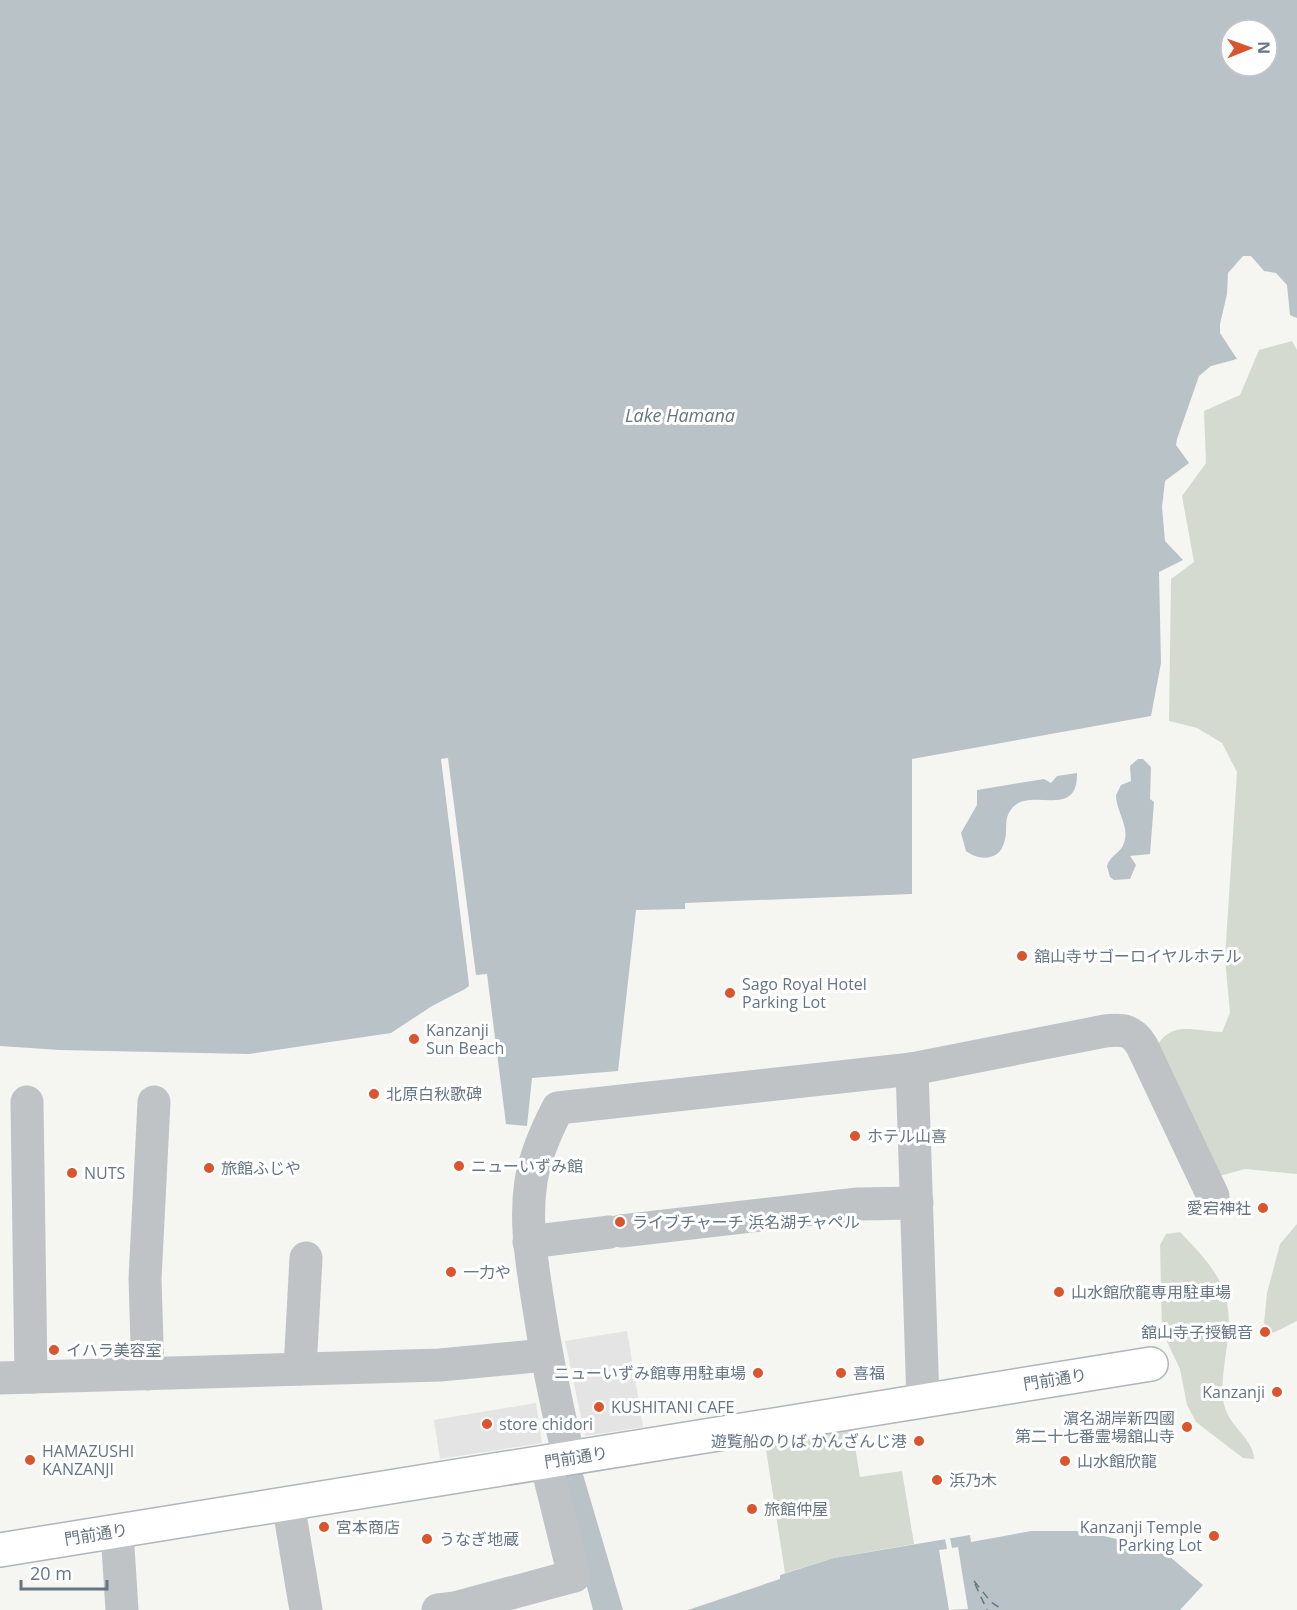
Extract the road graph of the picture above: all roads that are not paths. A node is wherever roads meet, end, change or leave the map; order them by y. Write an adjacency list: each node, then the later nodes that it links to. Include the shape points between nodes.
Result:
1 (912, 1069): 4 (street, via 1117,1029 1127,1031 1142,1046); 5 (street); 6 (street, via 558,1108 544,1135 532,1179)
2 (27, 1102): 12 (street)
3 (154, 1102): 11 (street, via 145,1279)
4 (1213, 1196)
5 (917, 1203): 6 (street, via 858,1204); 13 (street)
6 (529, 1242): 8 (street)
7 (306, 1258): 10 (street)
8 (546, 1355): 10 (street, via 440,1365); 14 (street)
9 (1151, 1364): 13 (main road, 門前通り)
10 (300, 1369): 11 (street)
11 (148, 1374): 12 (street)
12 (16, 1378)
13 (923, 1401): 14 (main road, 門前通り)
14 (557, 1460): 15 (main road, 門前通り); 20 (street, via 574,1576)
15 (288, 1503): 16 (main road, 門前通り); 19 (street)
16 (117, 1531): 17 (main road, 門前通り); 18 (street)
17 (0, 1550)
18 (122, 1610)
19 (306, 1610)
20 (438, 1610)

